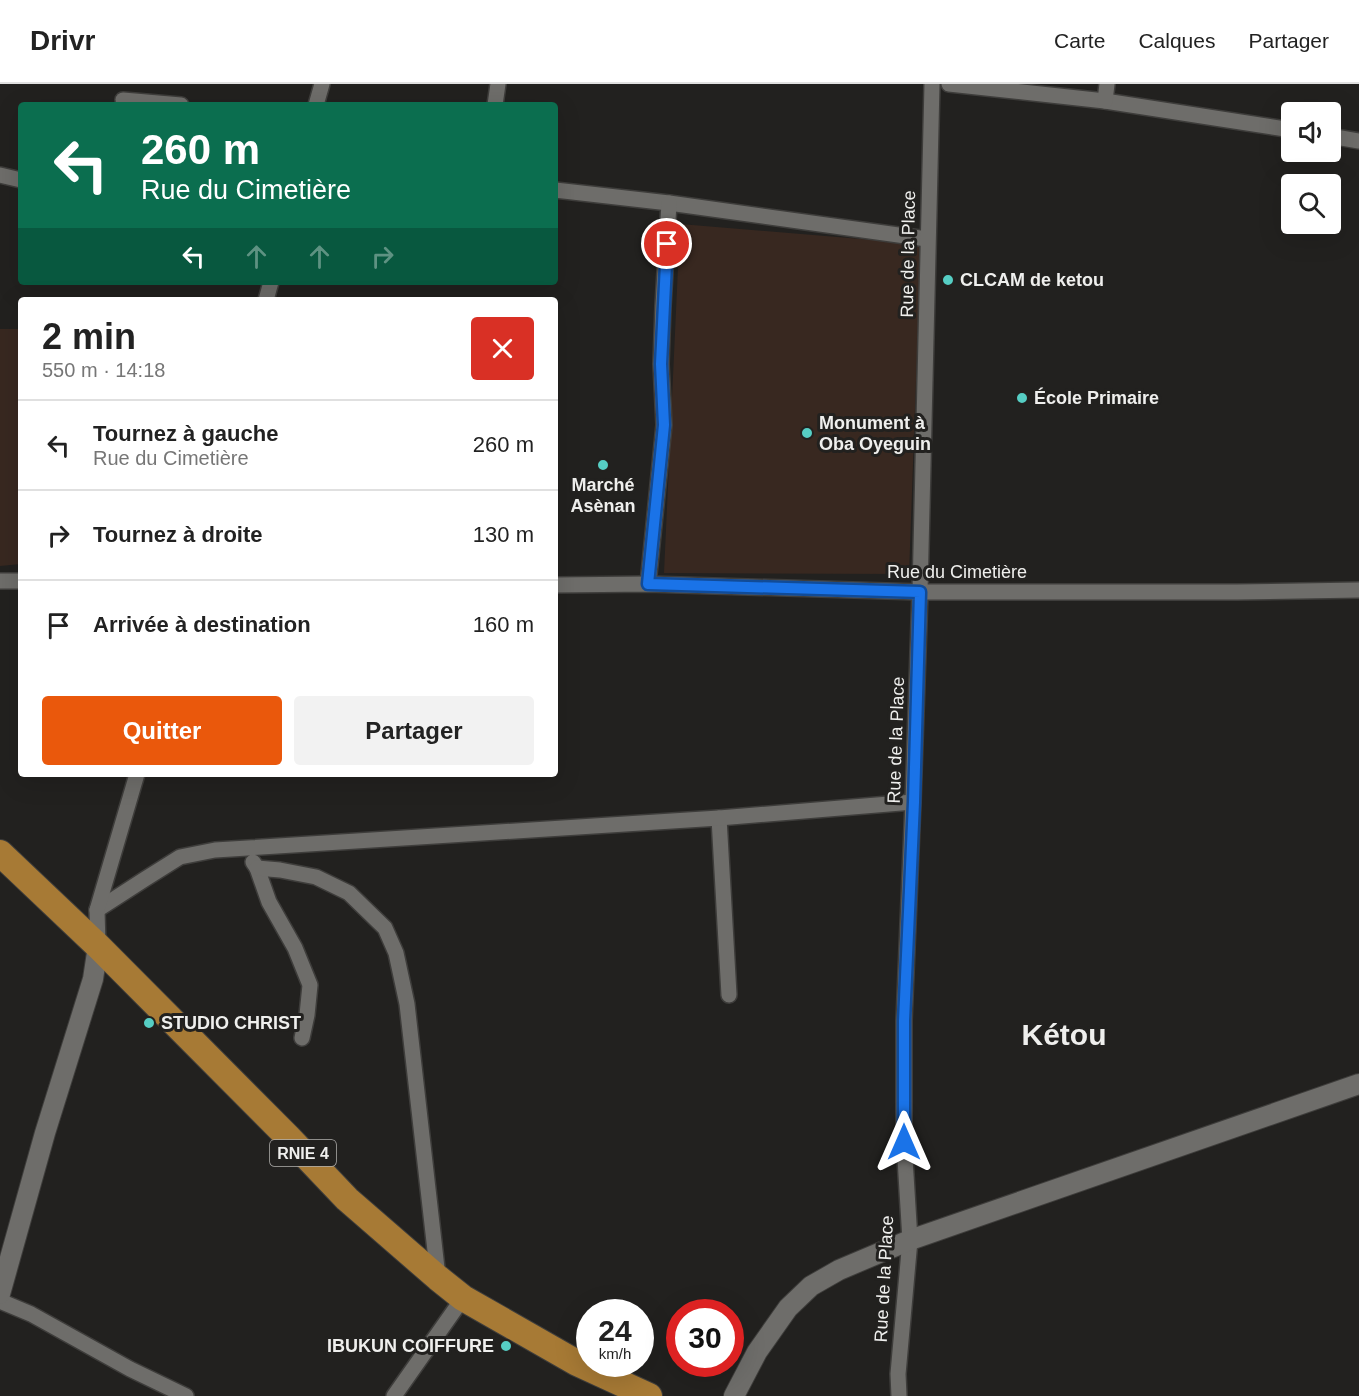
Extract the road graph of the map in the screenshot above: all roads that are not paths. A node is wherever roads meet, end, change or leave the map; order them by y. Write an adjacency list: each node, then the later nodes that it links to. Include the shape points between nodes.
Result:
1 (322, 84): 9 (street)
2 (498, 84): 10 (street)
3 (932, 84): 18 (street, Rue de la Place)
4 (949, 84): 7 (street)
5 (1107, 84): 7 (street)
6 (123, 100): 8 (street)
7 (1105, 101): 11 (street)
8 (146, 102)
9 (317, 102)
10 (495, 102)
11 (1281, 128)
12 (1341, 138): 13 (street)
13 (1359, 141)
14 (0, 175): 15 (street)
15 (18, 179)
16 (558, 190): 17 (street)
17 (669, 203): 18 (street); 21 (street, via 661,364 664,425)
18 (927, 239): 24 (street, Rue de la Place)
19 (0, 581): 20 (street)
20 (18, 581)
21 (648, 584): 22 (street, Rue du Cimetière); 24 (street, Rue du Cimetière)
22 (558, 585)
23 (1359, 590): 24 (street, Rue du Cimetière)
24 (920, 592): 26 (street, Rue de la Place)
25 (136, 777): 31 (street)
26 (914, 802): 27 (street); 36 (street, Rue de la Place, via 904,1021)
27 (719, 818): 28 (street); 33 (street)
28 (242, 848): 30 (street); 31 (street, via 180,857)
29 (0, 853): 32 (main road, RNIE 4)
30 (257, 868): 34 (street, via 269,902 310,985); 37 (street, via 316,877 349,893 385,928 396,953 407,1004)
31 (97, 910): 32 (street)
32 (98, 946): 37 (main road, RNIE 4, via 347,1199); 38 (street, via 93,979)
33 (729, 995)
34 (302, 1038)
35 (1359, 1084): 36 (street)
36 (909, 1240): 44 (street, via 839,1269 811,1286 788,1308 757,1352); 45 (street, Rue de la Place)
37 (438, 1278): 39 (main road, RNIE 4)
38 (0, 1294)
39 (463, 1298): 42 (street); 43 (main road, RNIE 4, via 577,1363)
40 (0, 1301): 41 (street)
41 (186, 1396)
42 (394, 1396)
43 (649, 1396)
44 (734, 1396)
45 (899, 1396)

